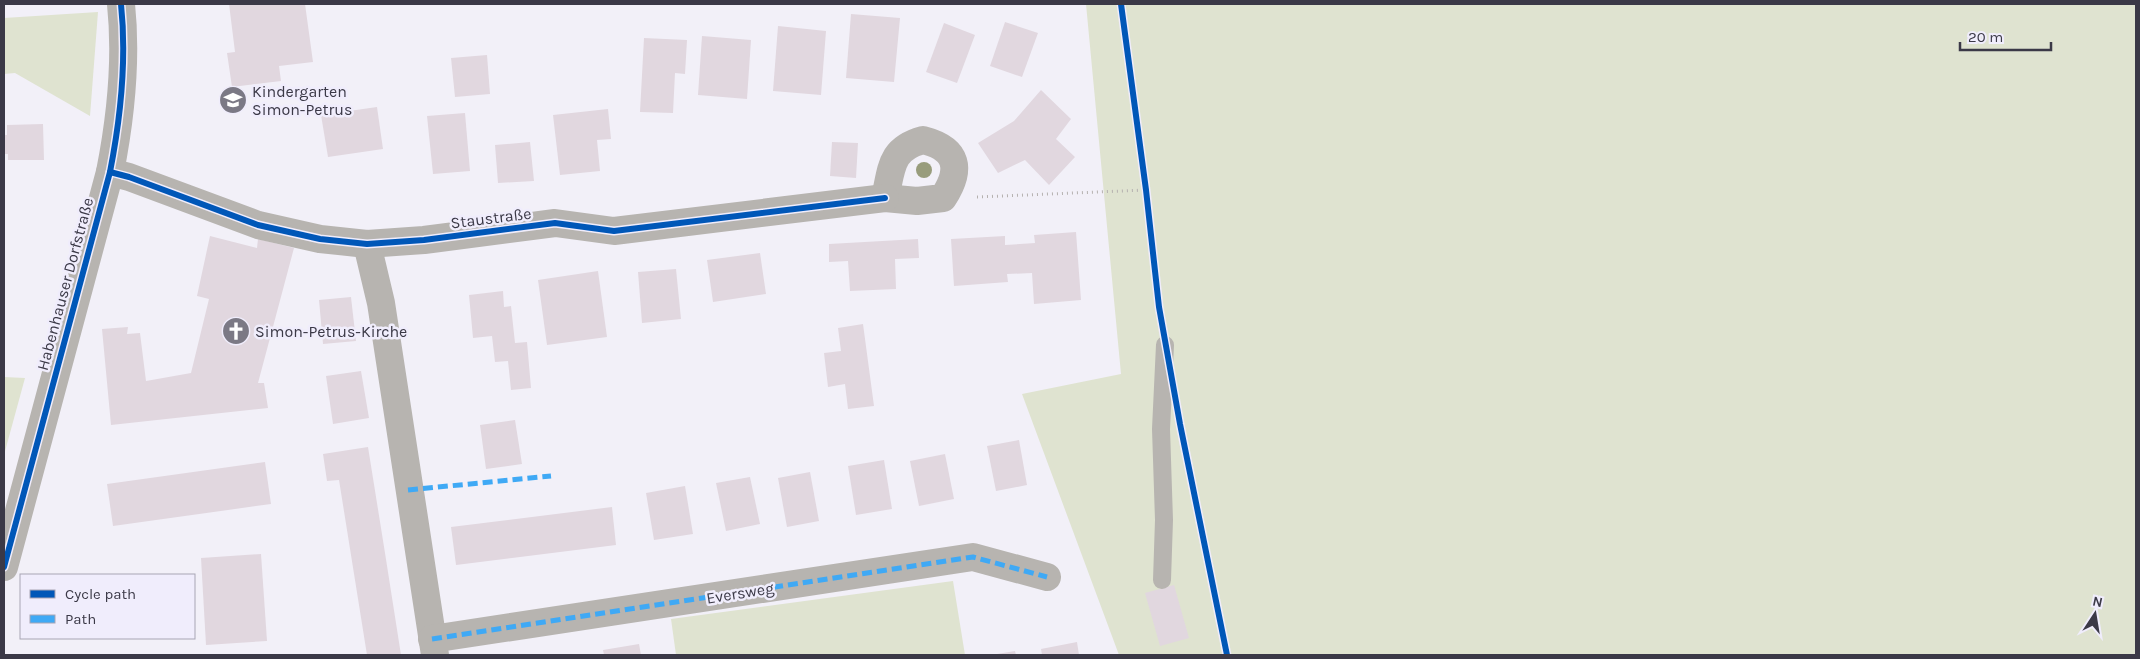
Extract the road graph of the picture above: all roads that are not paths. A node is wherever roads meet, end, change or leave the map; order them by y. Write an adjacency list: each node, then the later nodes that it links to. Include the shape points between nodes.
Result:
1 (121, 4): 2 (street, Habenhauser Dorfstraße, via 124,71)
2 (110, 172): 4 (street, Staustraße, via 258,225 320,240); 6 (street, Habenhauser Dorfstraße)
3 (885, 198): 3 (street, Staustraße, via 897,154 908,144 923,140 938,144 949,153 955,168 953,183 943,198 917,201); 4 (street, Staustraße, via 614,231 555,223)
4 (367, 244): 9 (street, Eversweg, via 381,303)
5 (1165, 345): 8 (lane, via 1161,429)
6 (4, 567)
7 (1047, 577): 9 (street, Eversweg, via 973,557)
8 (1162, 580)
9 (434, 647)

